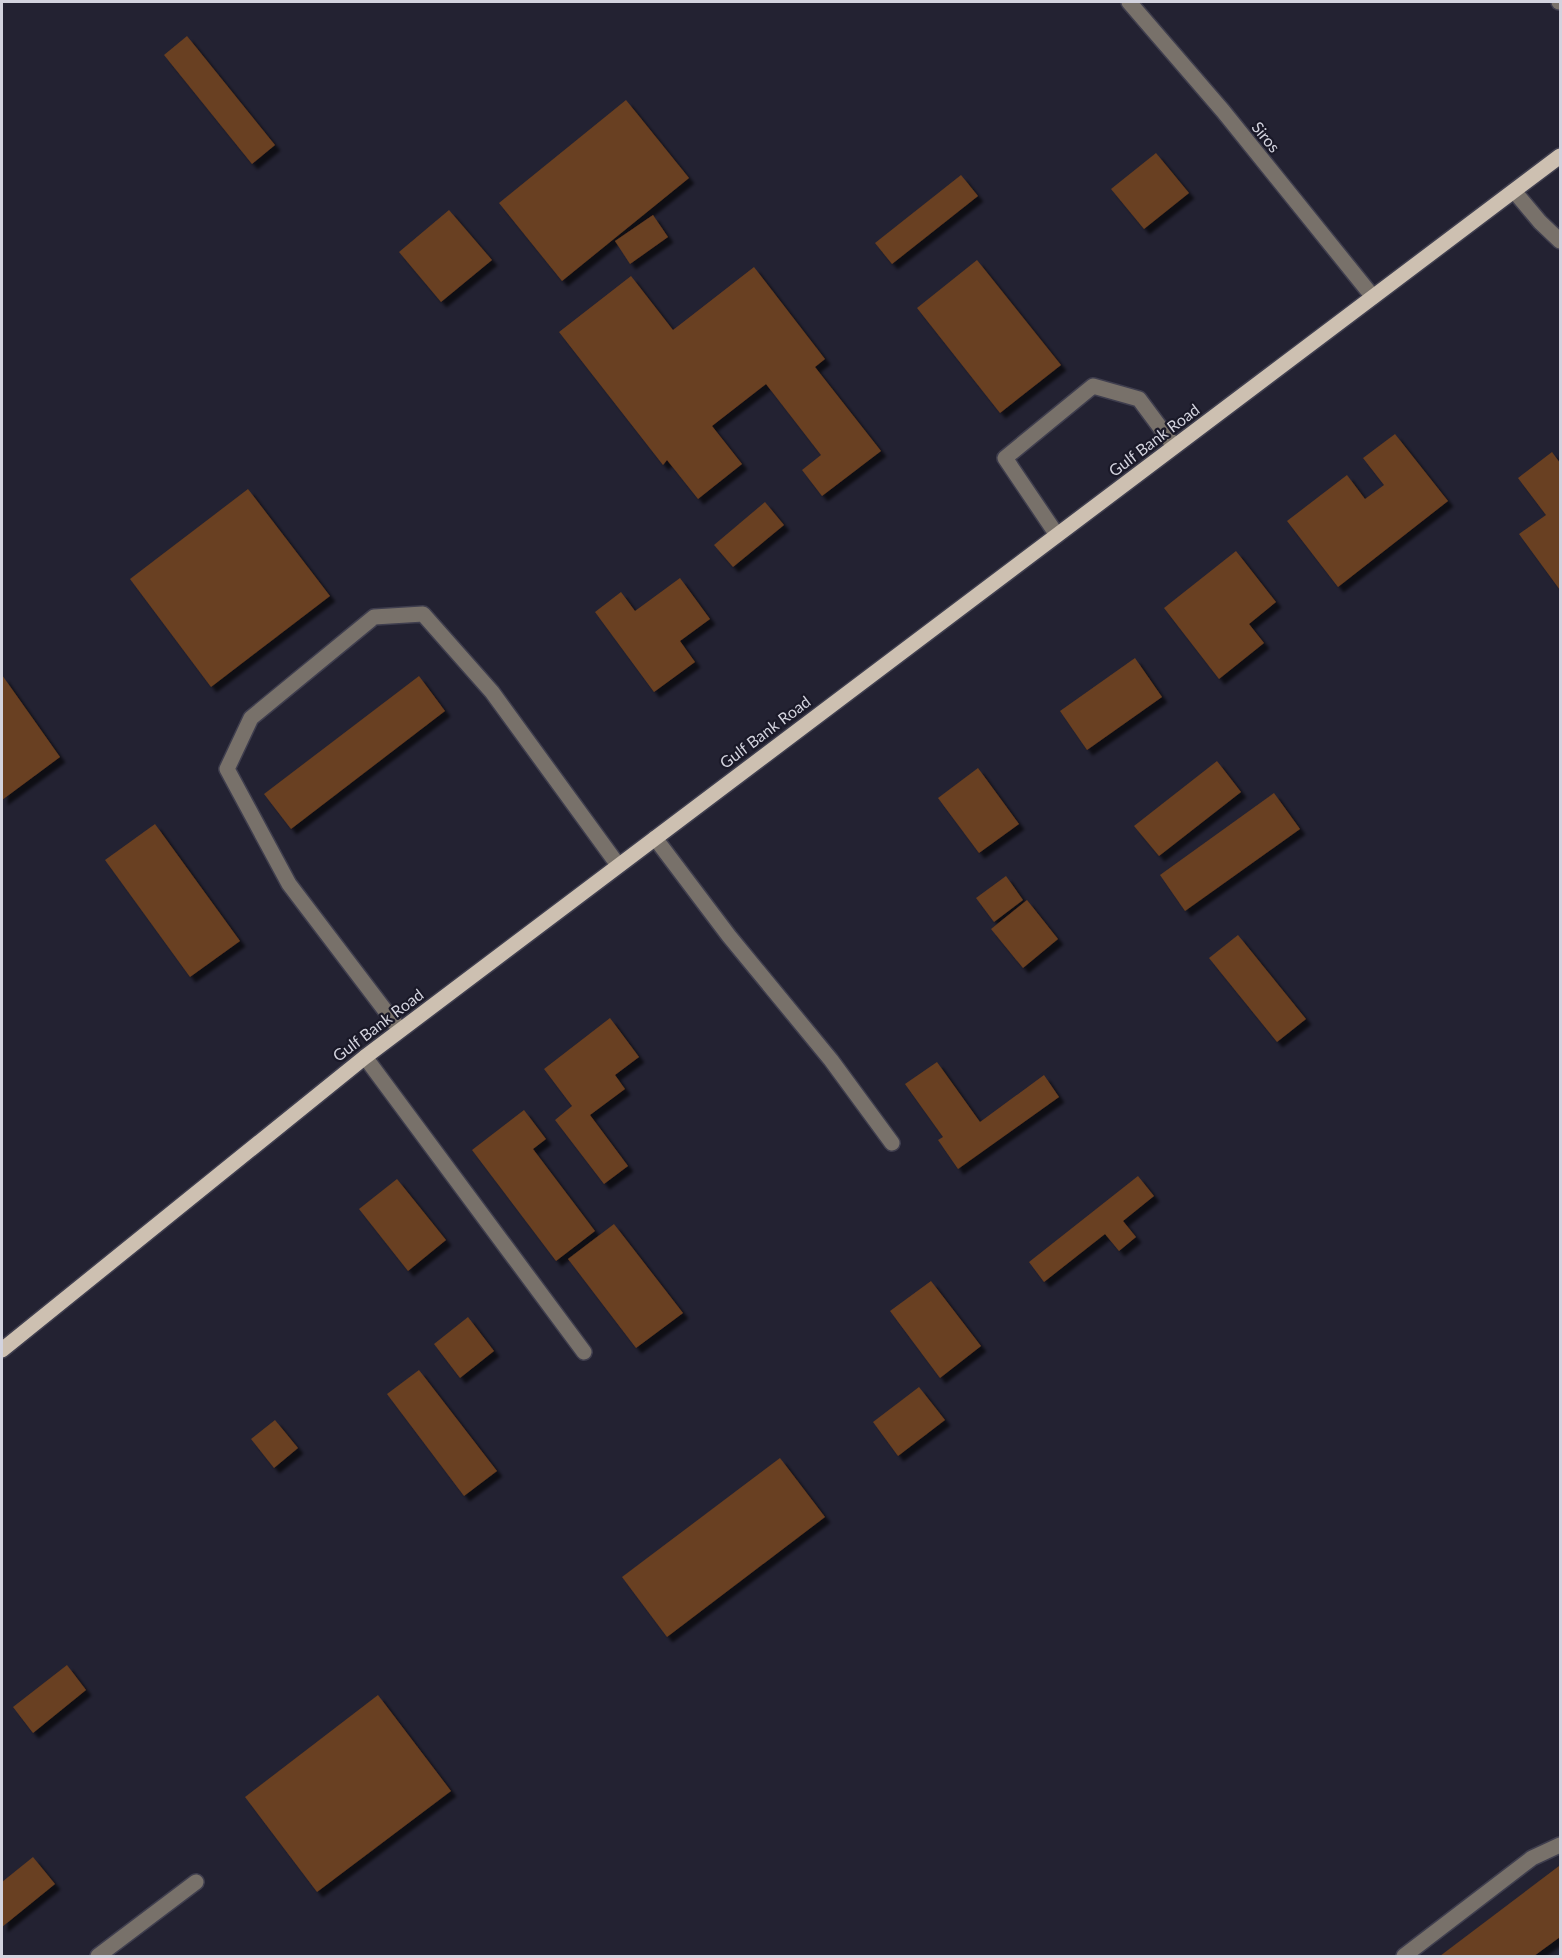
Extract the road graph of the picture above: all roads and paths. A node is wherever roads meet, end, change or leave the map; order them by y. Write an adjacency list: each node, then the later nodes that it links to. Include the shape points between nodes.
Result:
1 (1129, 2): 5 (lane, Siros)
2 (1560, 156): 3 (main road, Gulf Bank Road)
3 (1514, 191): 4 (lane); 5 (main road, Gulf Bank Road)
4 (1560, 241)
5 (1373, 297): 6 (main road, Gulf Bank Road)
6 (1174, 446): 7 (main road, Gulf Bank Road); 7 (lane, via 1139,399 1093,386 1005,458)
7 (1057, 535): 8 (main road, Gulf Bank Road)
8 (655, 838): 9 (main road, Gulf Bank Road); 12 (lane)
9 (618, 865): 10 (main road, Gulf Bank Road); 10 (lane, via 492,692 423,614 374,617 251,718 227,769 289,884)
10 (400, 1030): 11 (main road, Gulf Bank Road)
11 (365, 1057): 13 (main road, Gulf Bank Road); 14 (lane)
12 (892, 1143)
13 (2, 1350)
14 (584, 1352)
15 (1560, 1845): 18 (lane, via 1532,1858)
16 (196, 1882): 17 (lane)
17 (98, 1956)
18 (1404, 1956)

